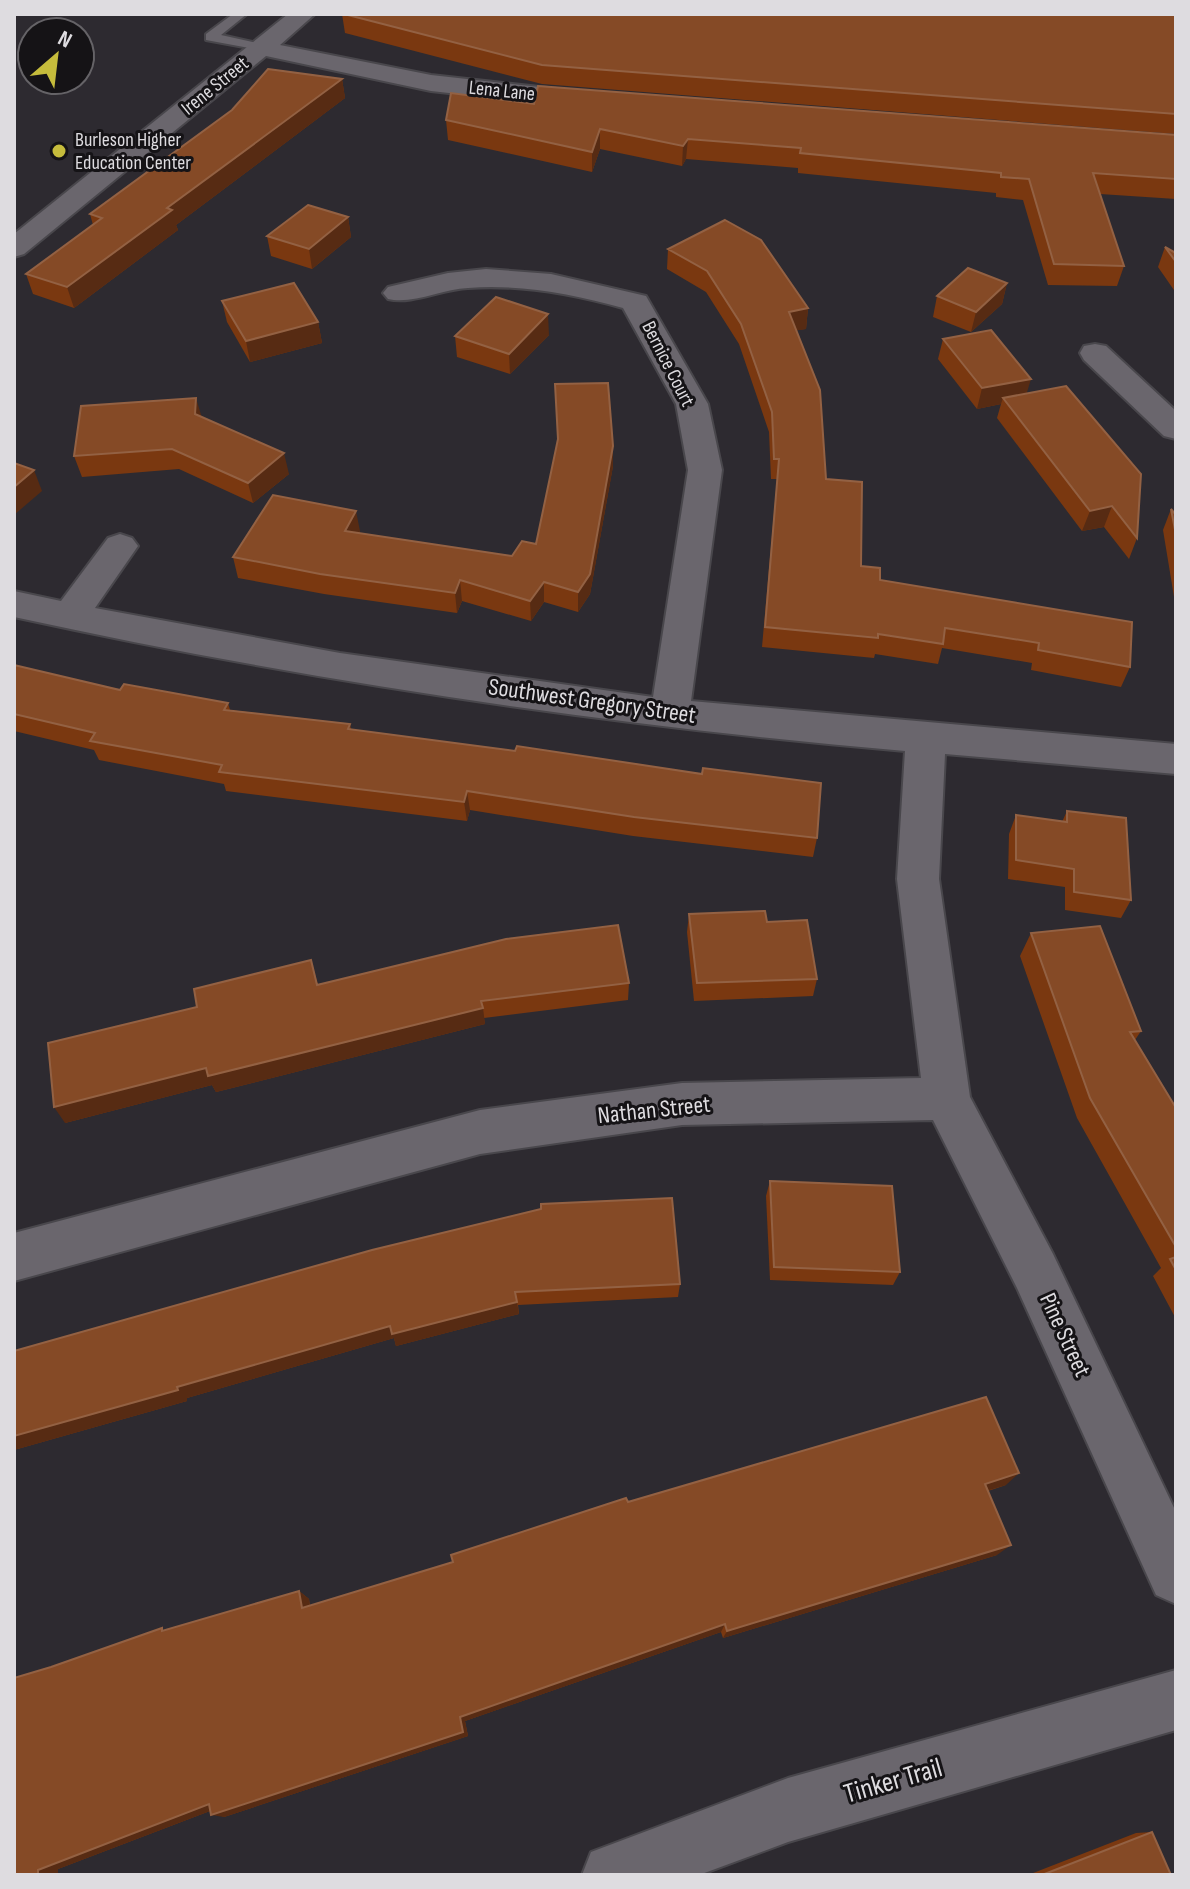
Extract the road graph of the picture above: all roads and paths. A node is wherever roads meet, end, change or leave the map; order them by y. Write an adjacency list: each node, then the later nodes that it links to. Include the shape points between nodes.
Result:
1 (241, 14): 3 (lane, via 211,37)
2 (303, 14): 3 (street, Irene Street)
3 (261, 48): 4 (street, Lena Lane, via 431,83); 5 (street, Irene Street)
4 (614, 103)
5 (14, 248)
6 (398, 293): 12 (street, Bernice Court, via 465,279 537,282 635,302 692,404 705,470)
7 (1095, 353): 8 (street)
8 (1176, 429)
9 (120, 546): 11 (street)
10 (14, 604): 11 (street, Southwest Gregory Street)
11 (70, 616): 12 (street, Southwest Gregory Street, via 348,667)
12 (670, 713): 13 (street, Southwest Gregory Street)
13 (926, 737): 14 (street, Southwest Gregory Street); 15 (street, via 918,879)
14 (1176, 759)
15 (947, 1099): 16 (street, Nathan Street, via 682,1104 480,1132); 17 (street, Pine Street, via 1035,1271)
16 (14, 1257)
17 (1176, 1575)
18 (1176, 1700): 19 (street, Tinker Trail, via 788,1810)
19 (614, 1875)

